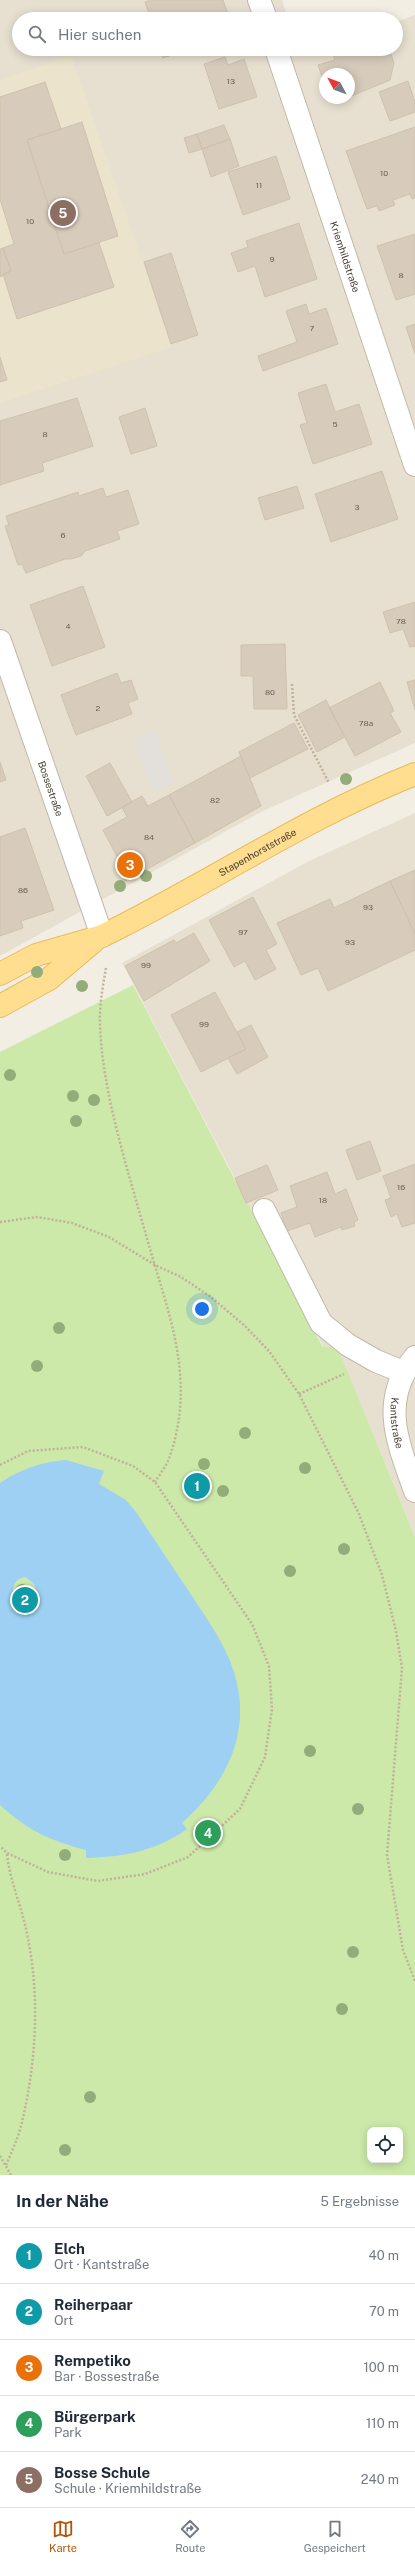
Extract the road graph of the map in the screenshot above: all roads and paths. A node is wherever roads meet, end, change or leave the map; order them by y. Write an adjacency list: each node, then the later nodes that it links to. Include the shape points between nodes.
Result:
1 (259, 0): 2 (street)
2 (263, 12)
3 (278, 56): 4 (street, Kriemhildstraße)
4 (415, 465)
5 (0, 641): 9 (street, Bossestraße)
6 (292, 684): 8 (path, via 294,715)
7 (415, 774): 8 (main road, Stapenhorststraße)
8 (342, 806): 9 (main road, Stapenhorststraße)
9 (102, 936): 10 (main road, Stapenhorststraße, via 36,955); 11 (main road, Stapenhorststraße, via 49,979); 14 (path, via 106,964 100,1024 105,1066 121,1143)
10 (0, 974)
11 (0, 1006)
12 (264, 1210): 15 (street, via 321,1323 348,1345 376,1361)
13 (0, 1222): 14 (path, via 37,1217 72,1222 109,1237)
14 (155, 1265): 17 (path, via 181,1277 211,1297 245,1326 269,1352); 19 (path, via 166,1298 182,1373 179,1421 170,1457)
15 (409, 1364): 20 (street, Kantstraße, via 393,1407 398,1443)
16 (343, 1375): 17 (path)
17 (299, 1394): 23 (path, via 359,1514 382,1575 396,1630 402,1668 387,1855 403,1950)
18 (0, 1465): 19 (path, via 28,1451 83,1447 133,1466)
19 (155, 1482): 22 (path, via 252,1624 269,1666 272,1709 265,1756 240,1809 188,1857 145,1874 98,1881 48,1872)
20 (415, 1491)
21 (0, 1846): 22 (path)
22 (7, 1853): 25 (path, via 9,1875 28,1938 36,1999 32,2066 22,2123)
23 (415, 1981)
24 (0, 2156): 25 (path)
25 (6, 2165): 26 (path)
26 (11, 2175)

